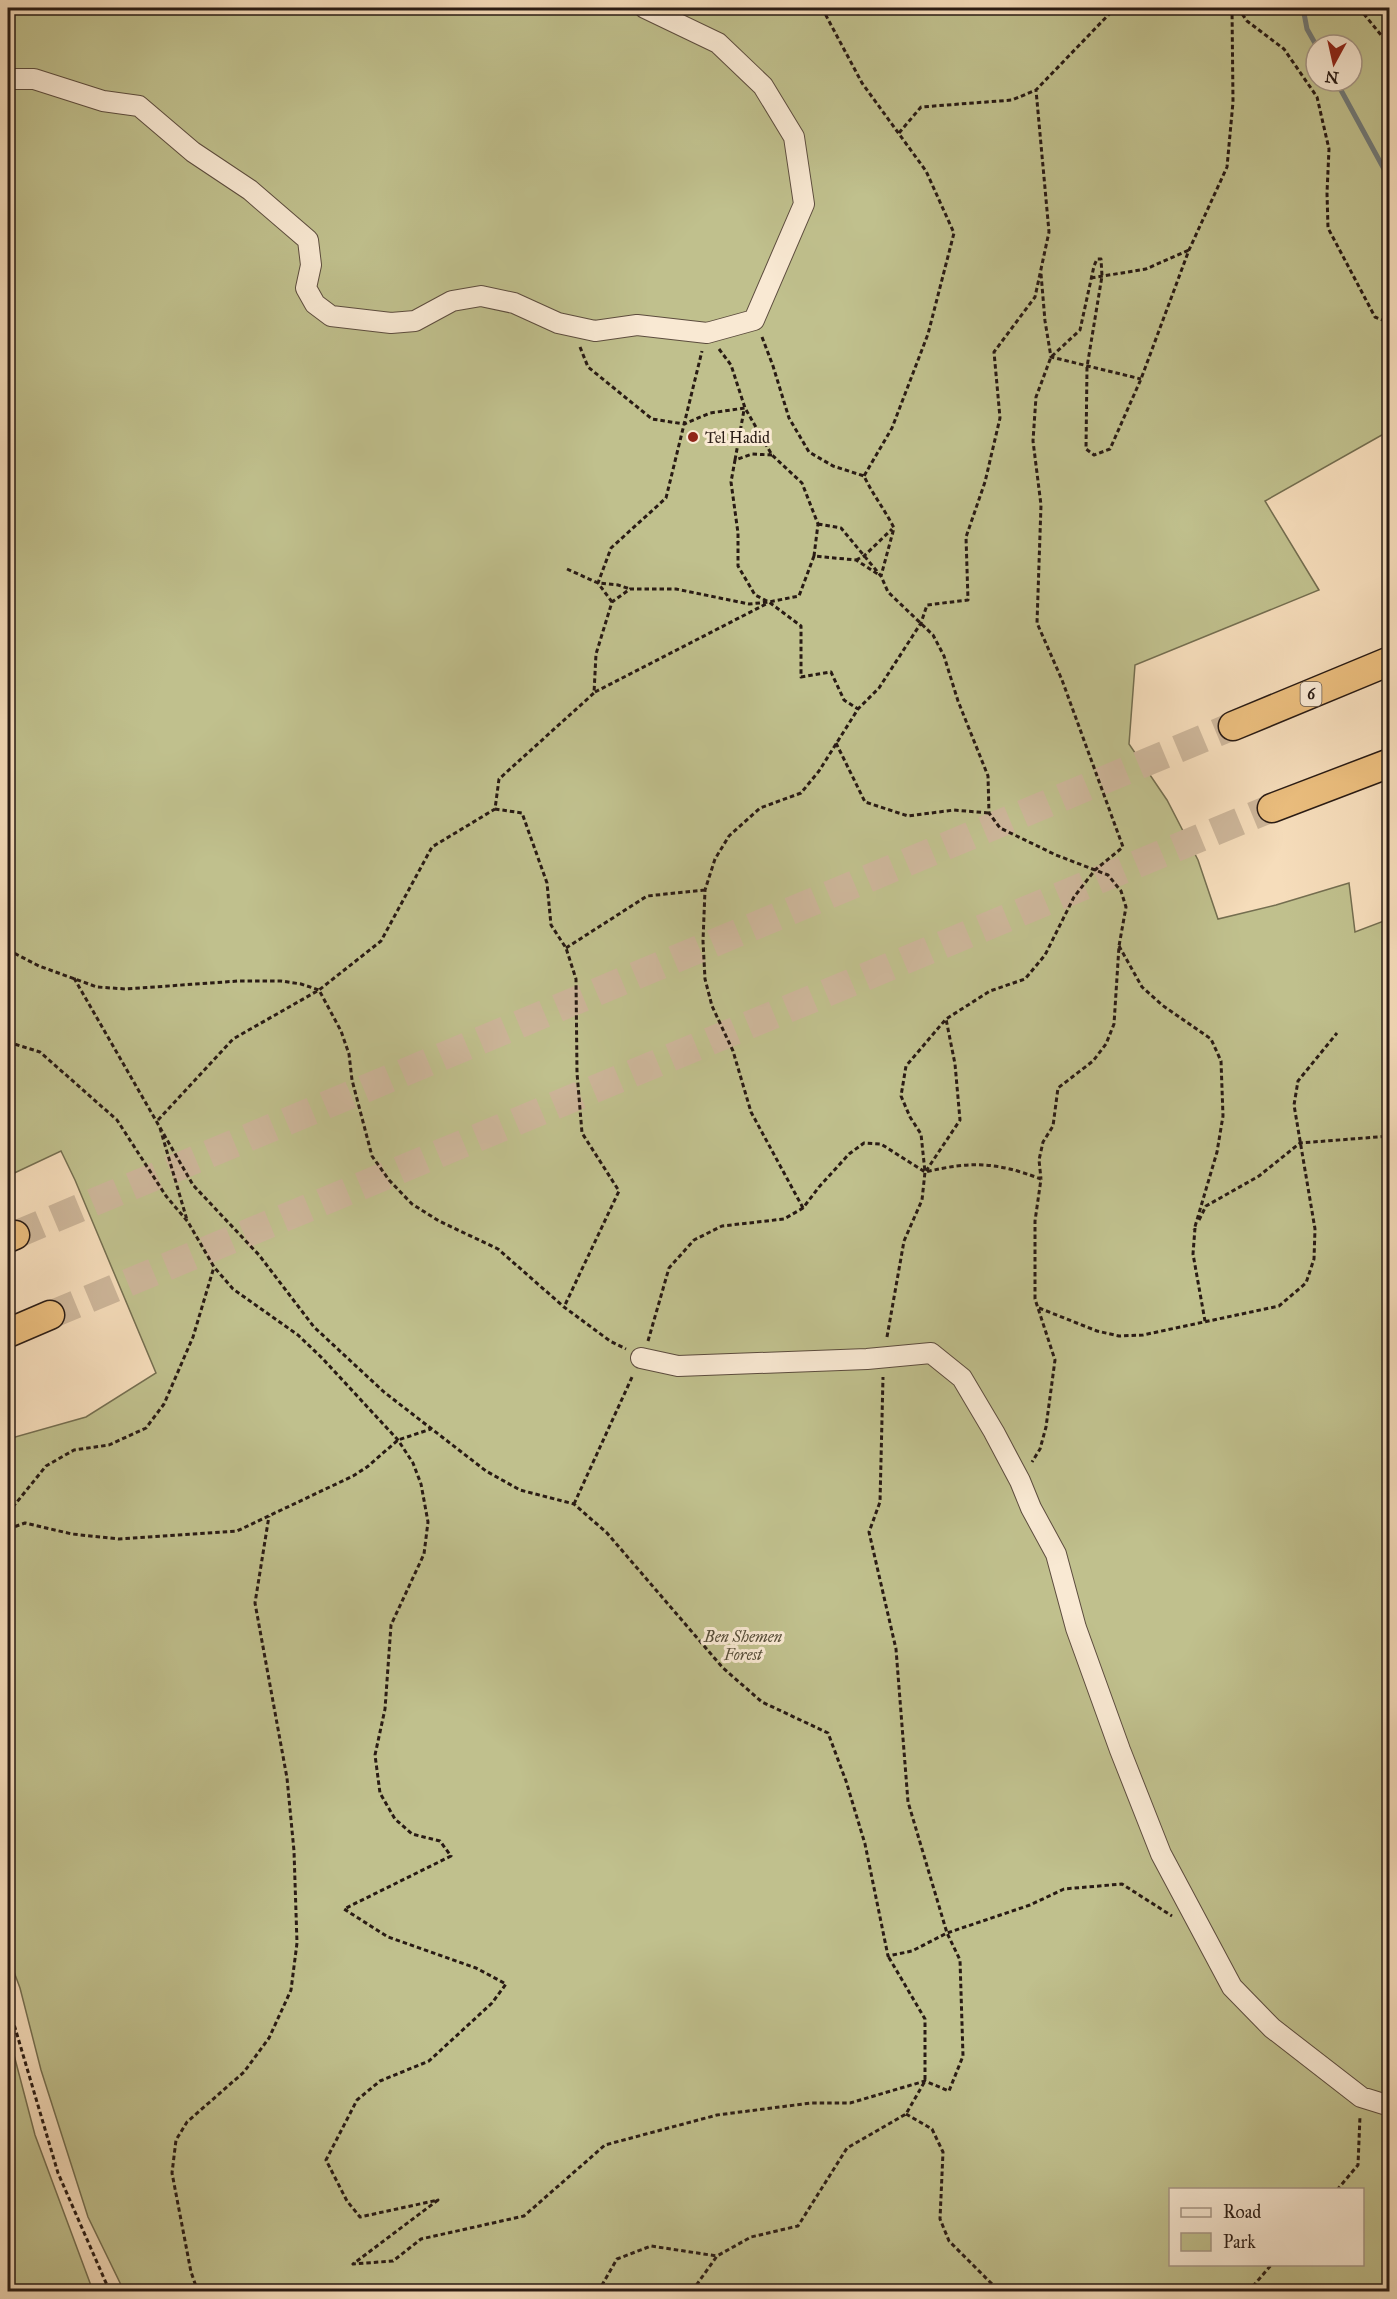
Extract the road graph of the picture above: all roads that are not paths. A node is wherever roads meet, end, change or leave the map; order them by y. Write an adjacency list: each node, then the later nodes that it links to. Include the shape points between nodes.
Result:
1 (645, 8): 2 (street, via 718,43 763,86 794,137 804,204 754,320 707,333 637,325 595,331 558,323 514,303 481,296 452,301 415,321 391,323 332,316 315,304 306,288 311,265 308,240 250,190 193,152 139,106 103,101 34,79)
2 (8, 79)
3 (1389, 661): 4 (highway, 6)
4 (1233, 726)
5 (1389, 763): 6 (highway)
6 (1272, 808)
7 (50, 1315): 8 (highway)
8 (8, 1333)
9 (640, 1358): 10 (street, via 678,1366 931,1353 962,1378 1056,1554 1076,1628 1161,1854 1232,1987 1272,2028 1361,2097)
10 (1389, 2106)

